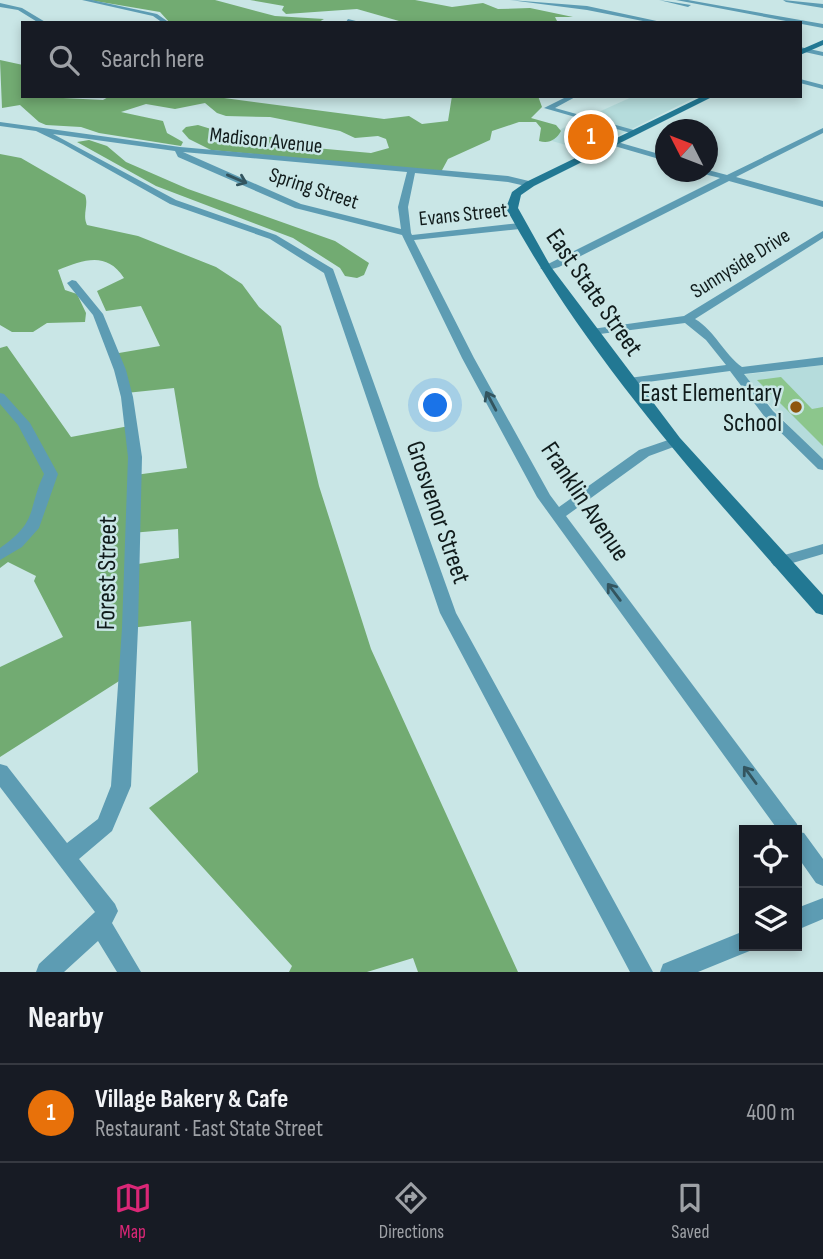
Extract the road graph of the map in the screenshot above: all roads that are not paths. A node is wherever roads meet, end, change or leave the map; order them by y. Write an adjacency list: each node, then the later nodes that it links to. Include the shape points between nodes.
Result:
1 (85, 0): 12 (street)
2 (515, 0): 9 (street)
3 (662, 0): 15 (street)
4 (678, 0): 16 (street)
5 (786, 0): 8 (street)
6 (591, 1): 9 (street)
7 (0, 5): 11 (street, via 20,9)
8 (823, 6)
9 (580, 7): 10 (street)
10 (627, 16): 13 (street); 14 (street)
11 (41, 21)
12 (164, 21)
13 (613, 21)
14 (653, 21)
15 (774, 21)
16 (787, 21)
17 (802, 24): 19 (street)
18 (802, 26): 19 (street)
19 (823, 28)
20 (823, 42): 21 (main road)
21 (802, 51): 22 (street)
22 (823, 54)
23 (802, 82): 24 (street)
24 (823, 87)
25 (570, 98): 30 (street, via 548,108)
26 (706, 98): 30 (main road)
27 (0, 124): 28 (street, Madison Avenue)
28 (41, 128): 32 (street, Madison Avenue); 68 (street, Grosvenor Street, via 165,198 274,237 329,271 448,612)
29 (823, 130): 36 (street)
30 (636, 132): 31 (main road)
31 (614, 143): 33 (street); 37 (main road)
32 (180, 149): 34 (street, Madison Avenue); 41 (street, Spring Street, one-way to 41, via 181,155 298,206)
33 (655, 156)
34 (411, 172): 37 (street, Madison Avenue); 41 (street, Franklin Avenue, via 403,207)
35 (718, 175): 36 (street)
36 (730, 178): 38 (street); 42 (street)
37 (530, 184): 39 (main road, East State Street, via 512,201)
38 (823, 204)
39 (520, 226): 41 (street, Evans Street); 42 (main road, East State Street)
40 (823, 234): 44 (street, Sunnyside Drive)
41 (407, 235): 52 (street, Franklin Avenue, one-way to 41, via 476,372)
42 (545, 268): 45 (main road, East State Street)
43 (72, 283): 60 (street, Forest Street, via 98,314 120,370 135,475 121,786 105,825)
44 (687, 318): 45 (street, Sunnyside Drive); 47 (street)
45 (592, 332): 48 (main road, East State Street)
46 (823, 361): 47 (street)
47 (737, 369): 48 (street); 51 (street, via 780,425)
48 (629, 382): 50 (main road, East State Street)
49 (0, 397): 54 (street, via 30,433 51,474 37,520 21,540)
50 (674, 442): 52 (street, via 644,453); 55 (main road, East State Street)
51 (823, 466)
52 (557, 516): 58 (street, Franklin Avenue, one-way to 52)
53 (823, 550): 55 (street)
54 (0, 555)
55 (779, 562): 56 (main road, East State Street)
56 (823, 608)
57 (0, 772): 60 (street)
58 (786, 825)
59 (802, 847): 61 (street)
60 (65, 858): 64 (street, via 107,911)
61 (823, 876)
62 (823, 908): 63 (street)
63 (802, 917)
64 (100, 924): 66 (street); 67 (street)
65 (739, 944): 69 (street)
66 (47, 972)
67 (130, 972)
68 (642, 972)
69 (671, 972)

